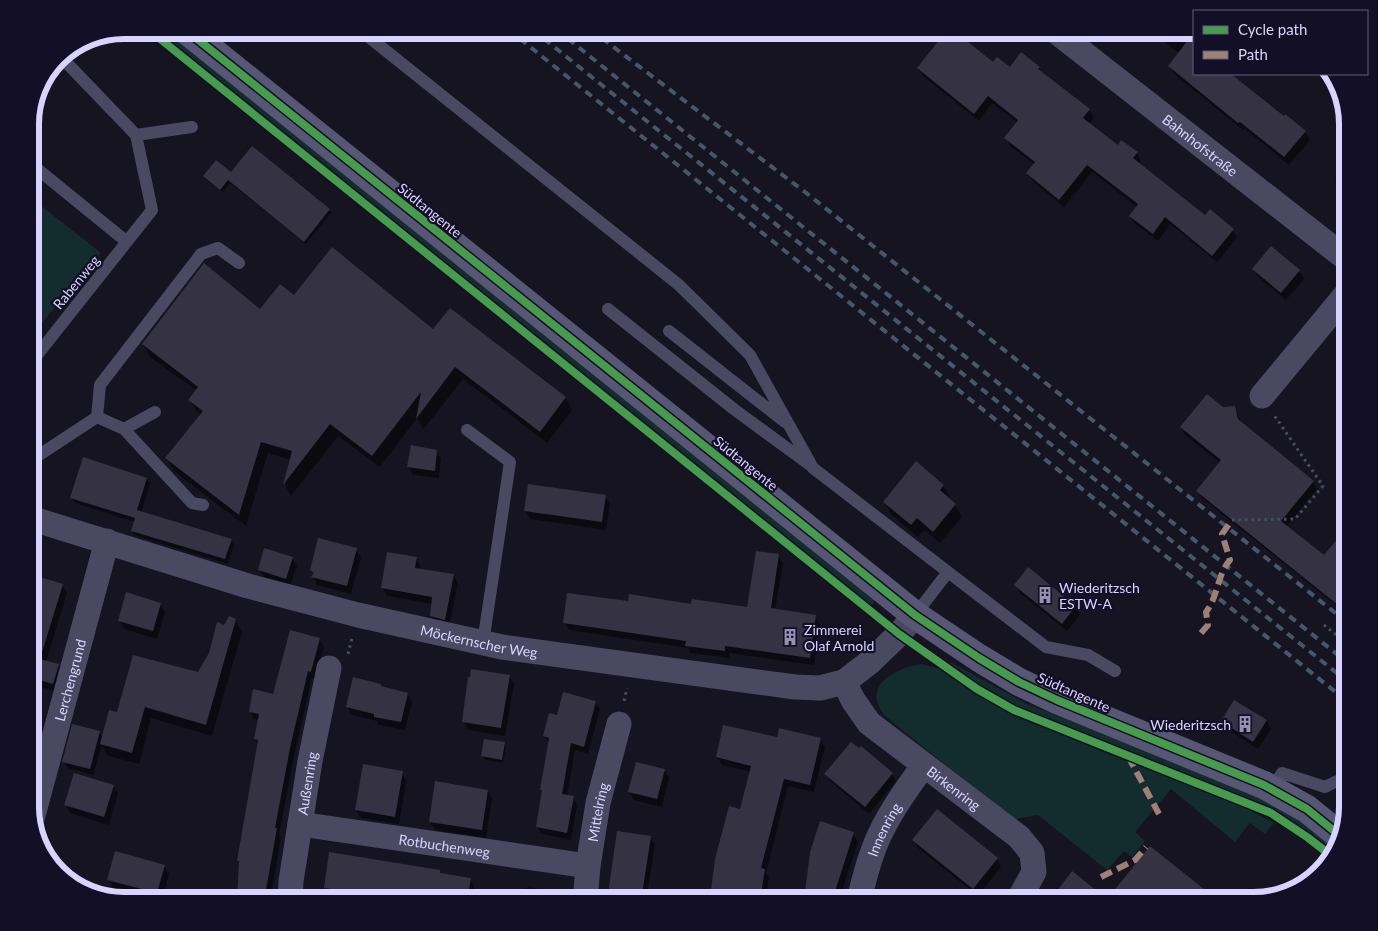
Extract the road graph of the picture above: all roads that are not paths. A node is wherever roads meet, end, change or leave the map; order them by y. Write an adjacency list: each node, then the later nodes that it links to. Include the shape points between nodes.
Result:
1 (197, 39): 27 (street, Südtangente)
2 (371, 39): 18 (lane, via 679,284 750,355)
3 (1068, 39): 9 (street, Bahnhofstraße)
4 (66, 62): 6 (lane)
5 (192, 127): 6 (lane)
6 (136, 135): 8 (lane, Rabenweg, via 152,210)
7 (39, 170): 8 (lane)
8 (127, 242): 14 (lane, Rabenweg)
9 (1339, 253)
10 (239, 263): 17 (lane, via 218,248 201,254 100,386)
11 (1339, 303): 15 (street)
12 (608, 309): 22 (lane)
13 (669, 331): 18 (lane)
14 (39, 353)
15 (1262, 396)
16 (155, 412): 19 (lane)
17 (97, 417): 19 (lane); 21 (lane)
18 (790, 425): 22 (lane)
19 (124, 429): 23 (lane, via 192,503)
20 (467, 430): 28 (lane, via 510,462)
21 (39, 454)
22 (814, 468): 26 (lane)
23 (203, 505)
24 (39, 521): 25 (street, Möckernscher Weg)
25 (106, 541): 28 (street, Möckernscher Weg, via 248,586); 36 (street, Lerchengrund)
26 (948, 572): 27 (lane); 30 (lane, via 1046,647 1088,655)
27 (915, 615): 31 (street, Möckernscher Weg, via 899,634); 35 (street, Südtangente, via 1019,682)
28 (483, 643): 31 (street, Möckernscher Weg, via 795,687 820,688)
29 (329, 668): 37 (street, Außenring)
30 (1115, 671)
31 (844, 682): 33 (street, Birkenring, via 869,723)
32 (618, 724): 39 (street, Mittelring, via 598,803)
33 (924, 764): 42 (street, Innenring, via 880,835); 43 (street, Birkenring, via 1019,837 1032,854 1034,872)
34 (1337, 781): 35 (lane, via 1324,787 1282,773)
35 (1272, 789): 38 (street, Südtangente, via 1307,809)
36 (39, 793)
37 (300, 824): 39 (street, Rotbuchenweg); 40 (street, Außenring)
38 (1336, 832)
39 (588, 866): 41 (street, Mittelring)
40 (290, 892)
41 (586, 892)
42 (861, 892)
43 (1023, 892)

